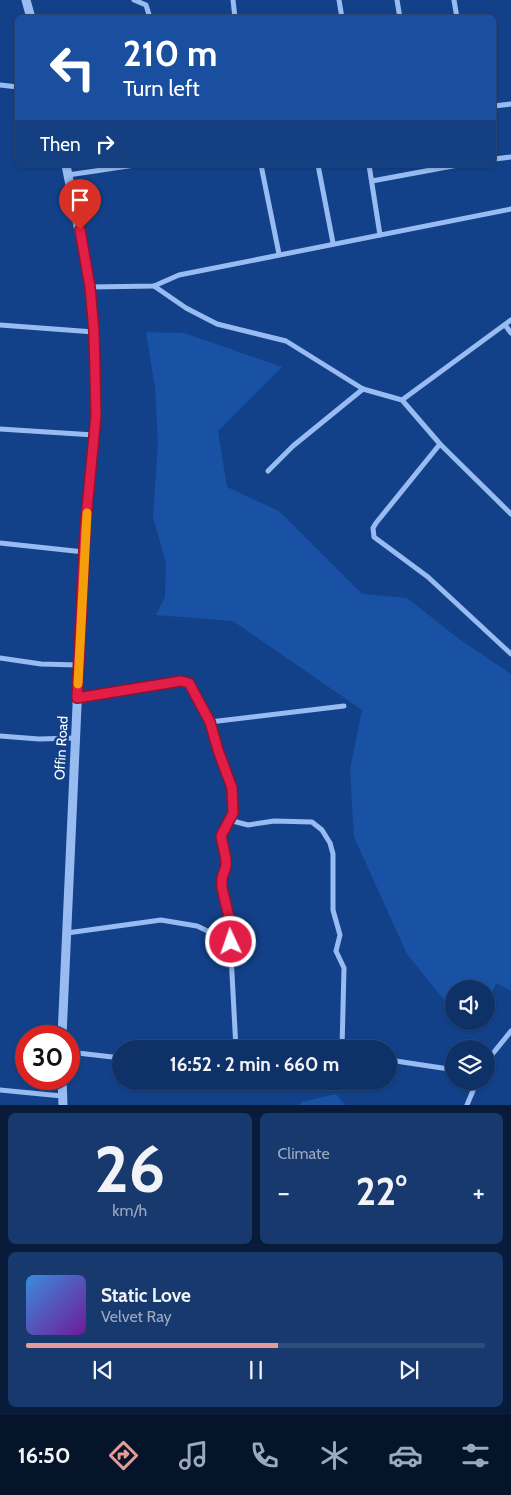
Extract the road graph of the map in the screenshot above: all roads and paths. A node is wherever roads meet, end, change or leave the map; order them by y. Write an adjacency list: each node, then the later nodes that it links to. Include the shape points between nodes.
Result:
1 (26, 0): 7 (street)
2 (134, 0): 8 (street, via 146,5)
3 (233, 0): 9 (street)
4 (339, 0): 10 (street)
5 (397, 0): 11 (street)
6 (454, 0): 12 (street)
7 (29, 15)
8 (149, 15)
9 (235, 15)
10 (342, 15)
11 (400, 15)
12 (456, 15)
13 (0, 85): 14 (street)
14 (15, 87)
15 (511, 104): 16 (street)
16 (496, 106)
17 (511, 157): 18 (street)
18 (496, 159)
19 (66, 167): 25 (street, Offin Road)
20 (120, 167): 25 (street)
21 (261, 167): 30 (street)
22 (318, 167): 29 (street)
23 (370, 167): 26 (street)
24 (448, 167): 26 (street)
25 (68, 174): 32 (street, Offin Road)
26 (372, 182): 28 (street)
27 (511, 209): 28 (street)
28 (380, 235): 29 (street)
29 (333, 243): 30 (street)
30 (279, 254): 31 (street, via 179,275)
31 (154, 286): 32 (street); 38 (street, via 217,324 286,341)
32 (90, 287): 36 (street, Offin Road)
33 (511, 320): 34 (street)
34 (505, 324): 37 (street); 39 (street)
35 (0, 325): 36 (street)
36 (94, 332): 41 (street, Offin Road)
37 (511, 333)
38 (363, 389): 39 (street); 43 (street)
39 (402, 400): 42 (street)
40 (0, 429): 41 (street)
41 (94, 435): 46 (street, Offin Road)
42 (440, 444): 44 (street); 47 (street, via 372,528 374,537 428,577)
43 (268, 471)
44 (511, 514)
45 (0, 543): 46 (street)
46 (84, 552): 49 (street, Offin Road)
47 (511, 654)
48 (0, 658): 49 (street, via 41,664)
49 (78, 664): 50 (street, Offin Road)
50 (77, 698): 52 (street, via 187,681); 54 (street, Offin Road)
51 (344, 706): 52 (street)
52 (210, 722): 55 (street, via 232,788 233,813)
53 (0, 736): 54 (street)
54 (75, 738): 56 (street, Offin Road)
55 (229, 820): 57 (street, via 221,836 226,859 223,895); 61 (street, via 248,825 274,821 312,822 330,843 333,854 332,903 340,935 336,951 344,968)
56 (66, 933): 57 (street, via 161,920 197,926); 58 (street, Offin Road)
57 (231, 942): 60 (street)
58 (62, 1025)
59 (511, 1031): 62 (street)
60 (236, 1040)
61 (342, 1040)
62 (495, 1051)
63 (80, 1053): 64 (street)
64 (112, 1057)
65 (397, 1061): 66 (street)
66 (445, 1068)
67 (0, 1090): 69 (street)
68 (473, 1090): 70 (street)
69 (62, 1101)
70 (467, 1105)

